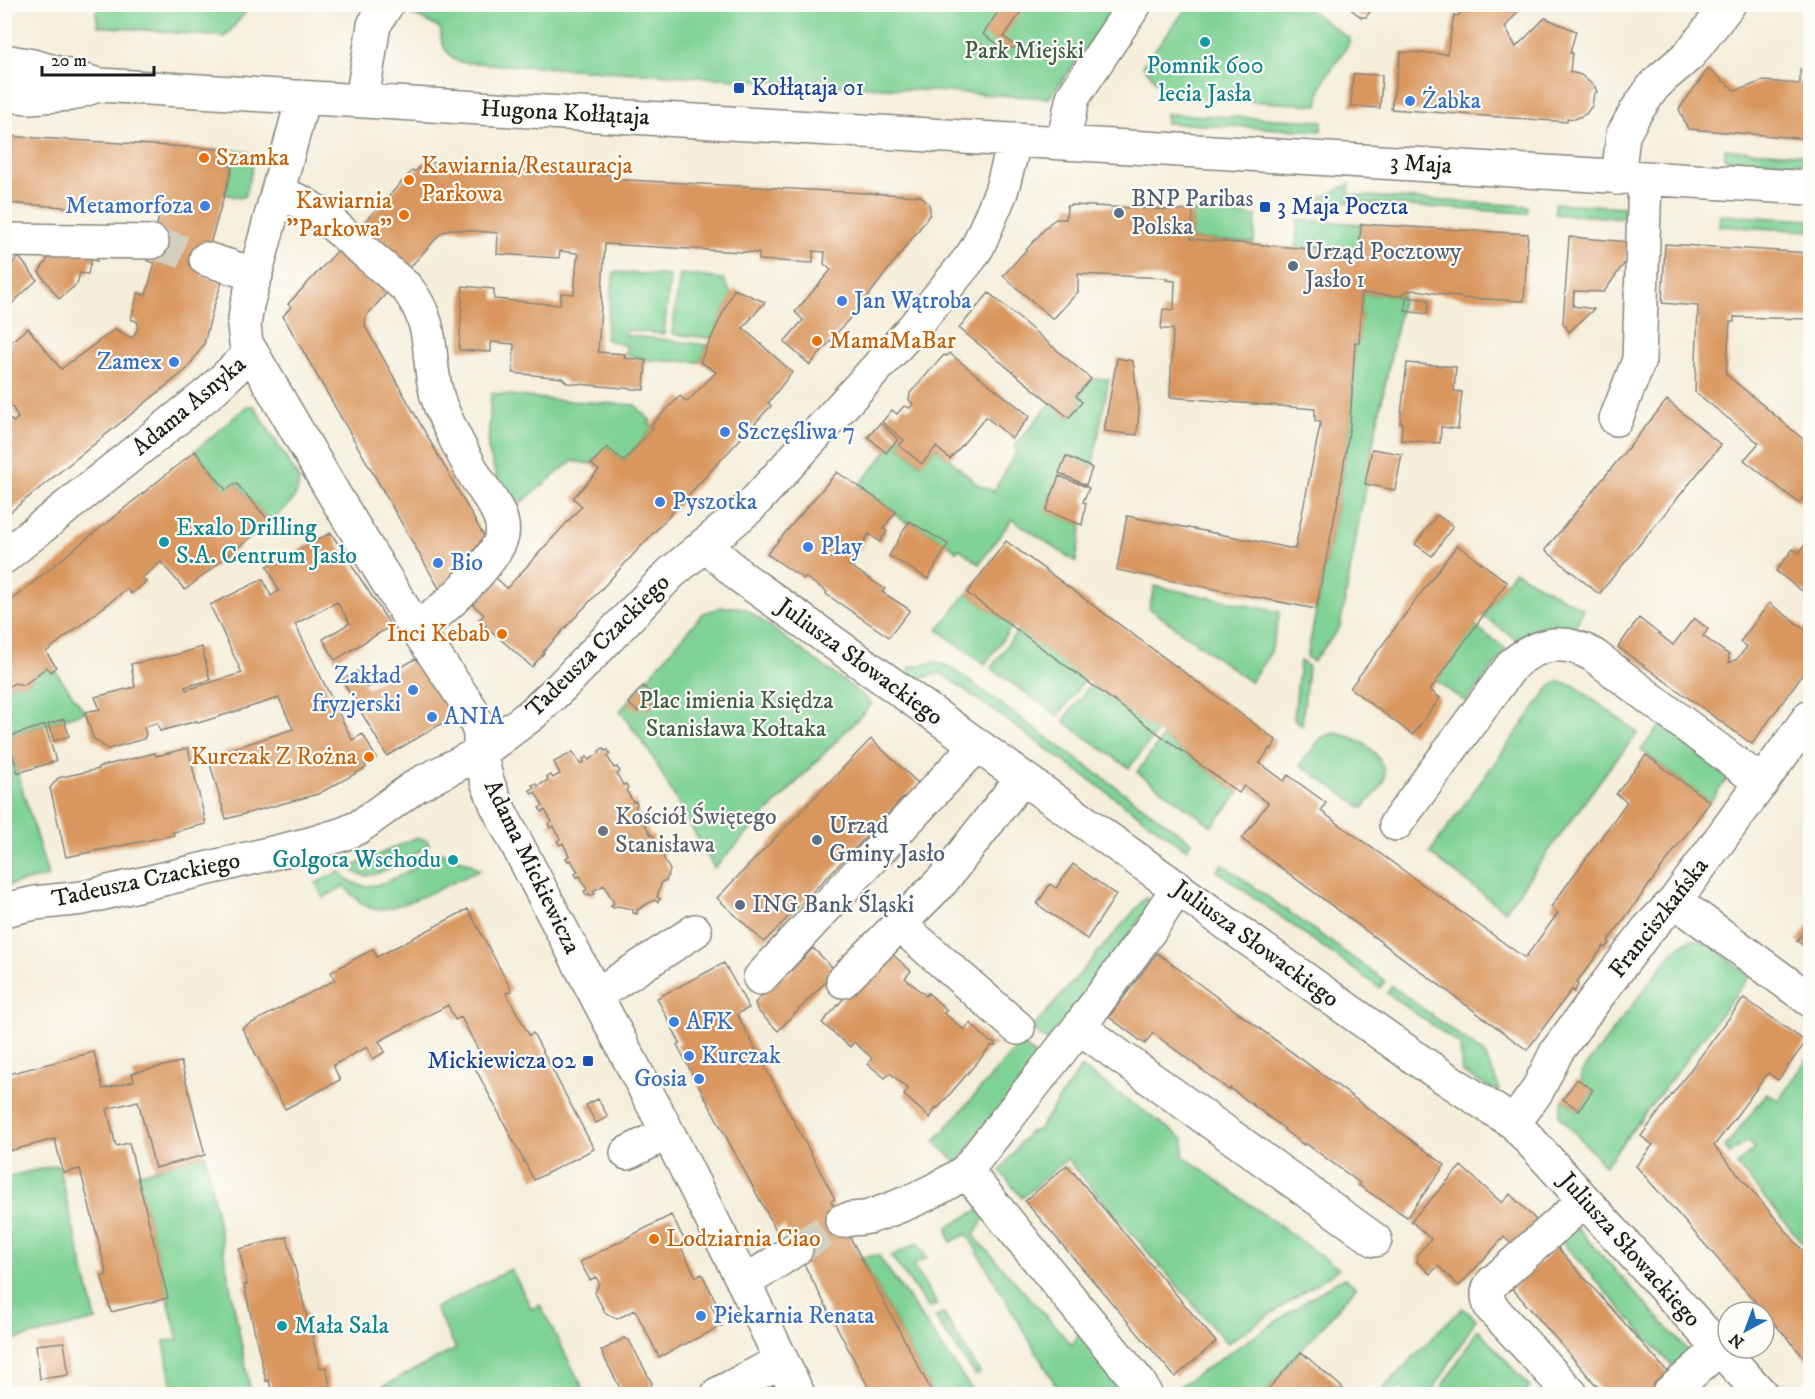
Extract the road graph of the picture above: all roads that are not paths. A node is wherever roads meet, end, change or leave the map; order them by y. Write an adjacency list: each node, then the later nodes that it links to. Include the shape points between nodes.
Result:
1 (387, 4): 8 (street, via 375,25)
2 (1135, 4): 10 (street, via 1073,97)
3 (1729, 4): 11 (street, via 1689,55 1662,78 1635,113 1623,135)
4 (4, 61): 5 (street, Hugona Kołłątaja)
5 (99, 85): 6 (street, Hugona Kołłątaja, via 71,94); 7 (street, Hugona Kołłątaja)
6 (4, 95)
7 (303, 98): 8 (street, Hugona Kołłątaja); 13 (street, Adama Asnyka)
8 (362, 100): 9 (street, Hugona Kołłątaja)
9 (1023, 140): 10 (street, 3 Maja); 20 (street, Tadeusza Czackiego, via 978,246 961,270 750,507)
10 (1064, 143): 11 (street, 3 Maja)
11 (1632, 178): 12 (street, 3 Maja); 19 (street, via 1639,360)
12 (1810, 188)
13 (278, 192): 17 (street, Adama Asnyka); 22 (street, via 323,216 415,298 430,336 440,405 501,521 502,536 491,558 445,607)
14 (4, 240): 15 (street)
15 (152, 242)
16 (206, 259): 17 (street)
17 (255, 275): 18 (street, Adama Asnyka, via 244,326)
18 (251, 353): 21 (street, Adama Asnyka, via 210,392); 22 (street, Adama Mickiewicza)
19 (1616, 419)
20 (705, 543): 24 (street, Juliusza Słowackiego, via 740,576); 25 (street, Tadeusza Czackiego, via 542,706)
21 (4, 558)
22 (416, 628): 25 (street, Adama Mickiewicza, via 471,709 480,733)
23 (1810, 716): 27 (street, Franciszkańska)
24 (976, 746): 26 (street, Juliusza Słowackiego); 34 (street)
25 (480, 753): 31 (street, Tadeusza Czackiego, via 417,785 343,834 83,898); 36 (street, Adama Mickiewicza, via 497,806)
26 (1022, 778): 29 (street, Juliusza Słowackiego); 32 (street, via 943,880)
27 (1762, 783): 28 (street, via 1593,655 1570,646 1548,646 1530,651 1513,664); 30 (street, Franciszkańska)
28 (1396, 824)
29 (1178, 887): 38 (street); 40 (street, Juliusza Słowackiego, via 1421,1062)
30 (1675, 901): 37 (street); 40 (street, Franciszkańska, via 1648,929 1557,1052 1537,1091)
31 (4, 910)
32 (899, 924): 35 (street); 39 (street)
33 (695, 931): 36 (street)
34 (760, 978)
35 (843, 981)
36 (596, 995): 41 (street, Adama Mickiewicza)
37 (1810, 1000)
38 (1079, 1027): 43 (street); 46 (street)
39 (1018, 1028)
40 (1514, 1123): 44 (street, Juliusza Słowackiego)
41 (668, 1133): 42 (street); 48 (street, Adama Mickiewicza)
42 (627, 1154)
43 (966, 1171): 45 (street, via 904,1203 862,1219); 55 (street)
44 (1584, 1202): 49 (street, Juliusza Słowackiego); 56 (street, via 1492,1283 1487,1297 1491,1307)
45 (842, 1221)
46 (1375, 1240)
47 (796, 1249): 48 (street)
48 (744, 1282): 52 (street, Adama Mickiewicza)
49 (1716, 1346)
50 (1716, 1352): 57 (street)
51 (1729, 1360): 58 (street, Juliusza Słowackiego)
52 (781, 1361): 53 (street); 54 (street, Adama Mickiewicza)
53 (718, 1395)
54 (798, 1395)
55 (1145, 1395)
56 (1571, 1395)
57 (1668, 1395)
58 (1761, 1395)

